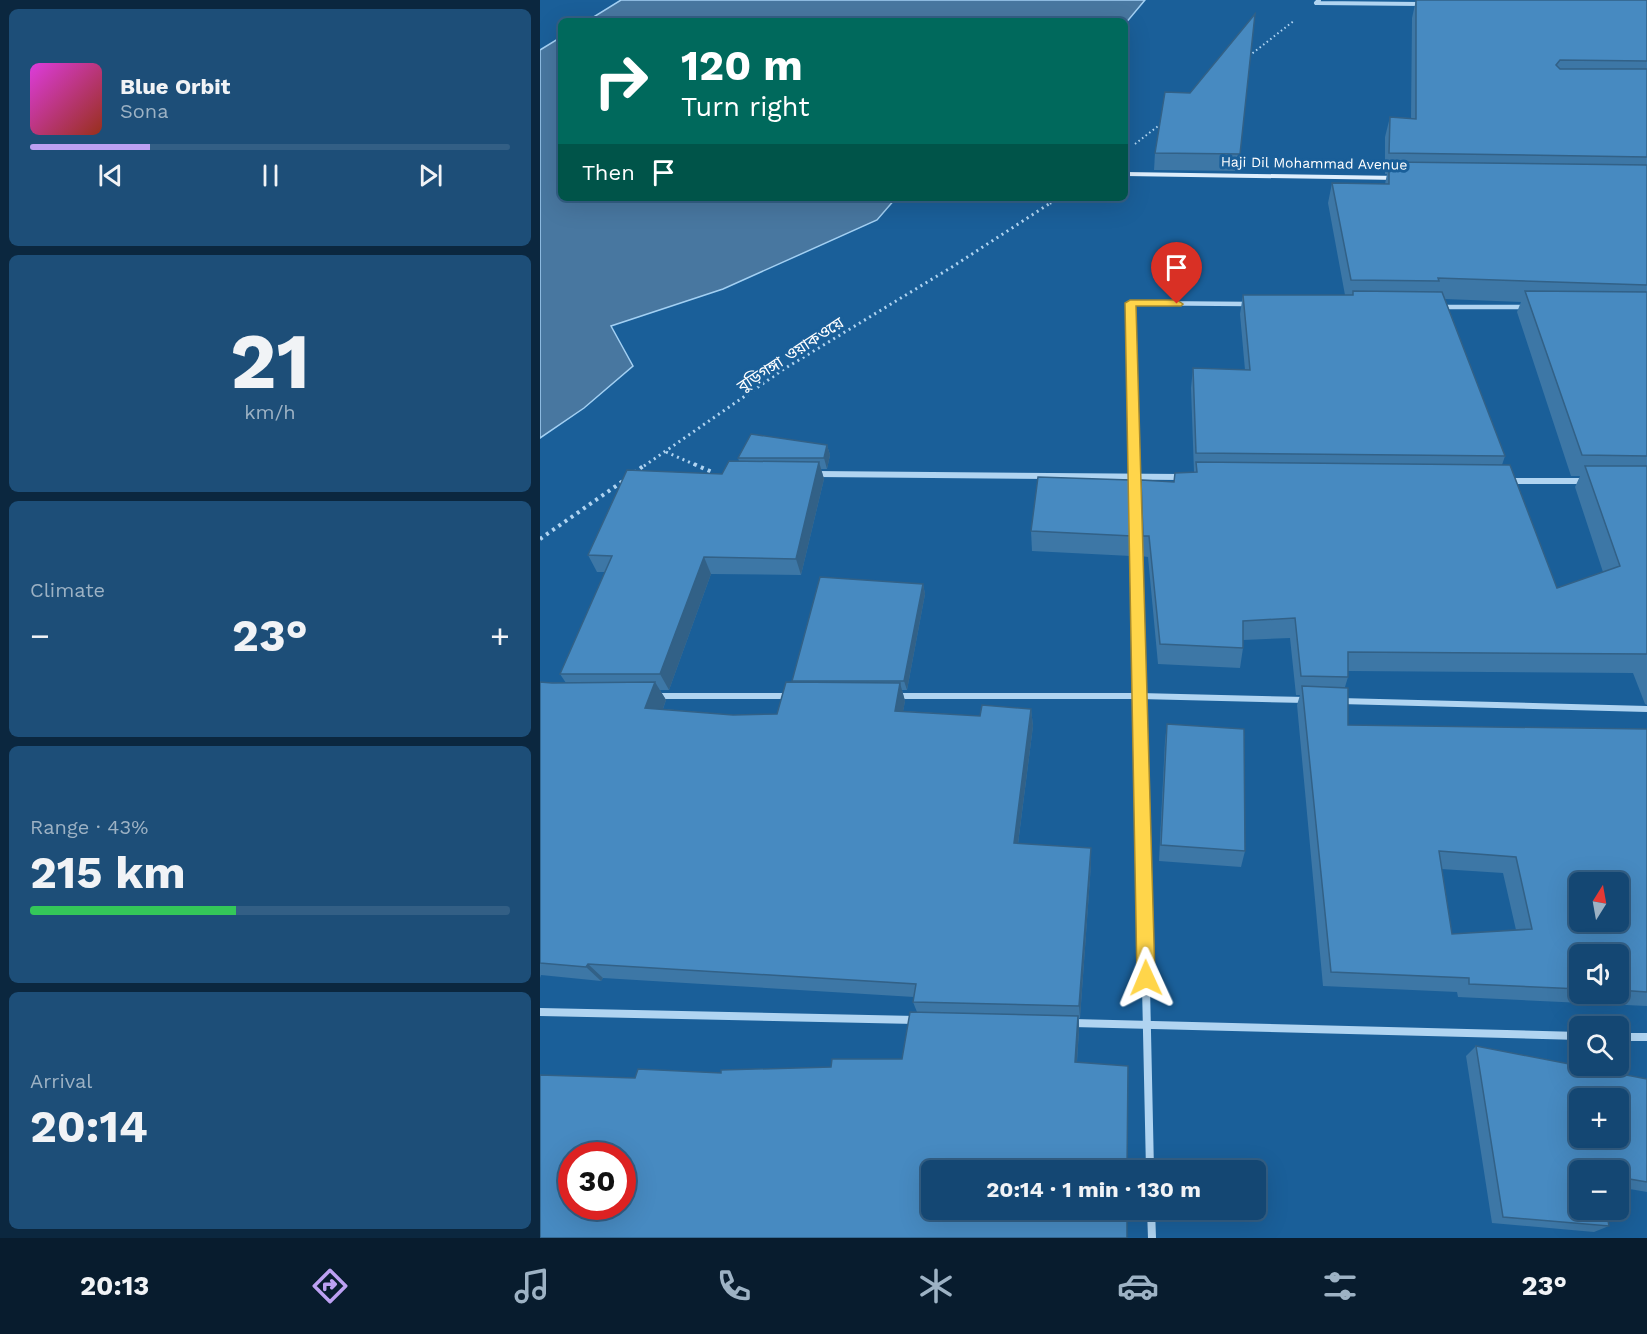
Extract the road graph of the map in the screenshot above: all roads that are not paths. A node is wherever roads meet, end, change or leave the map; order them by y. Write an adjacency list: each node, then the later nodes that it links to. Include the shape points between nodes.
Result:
1 (1318, 2): 2 (street)
2 (1422, 4)
3 (1128, 174): 4 (street, Haji Dil Mohammad Avenue)
4 (1410, 178)
5 (1260, 304): 9 (street, via 1130,303)
6 (1436, 306): 7 (street)
7 (1530, 308)
8 (808, 474): 9 (street)
9 (1135, 477): 10 (street); 16 (street)
10 (1194, 478)
11 (1504, 481): 12 (street)
12 (1587, 481)
13 (645, 696): 14 (street)
14 (798, 696)
15 (892, 696): 16 (street)
16 (1140, 696): 17 (street); 23 (street)
17 (1317, 701)
18 (1328, 701): 19 (street)
19 (1647, 709)
20 (540, 1012): 21 (street)
21 (921, 1020)
22 (1064, 1023): 23 (street)
23 (1147, 1025): 24 (street); 27 (street)
24 (1569, 1036)
25 (1629, 1036): 26 (street)
26 (1647, 1037)
27 (1150, 1160)
28 (1151, 1220): 29 (street)
29 (1152, 1238)

